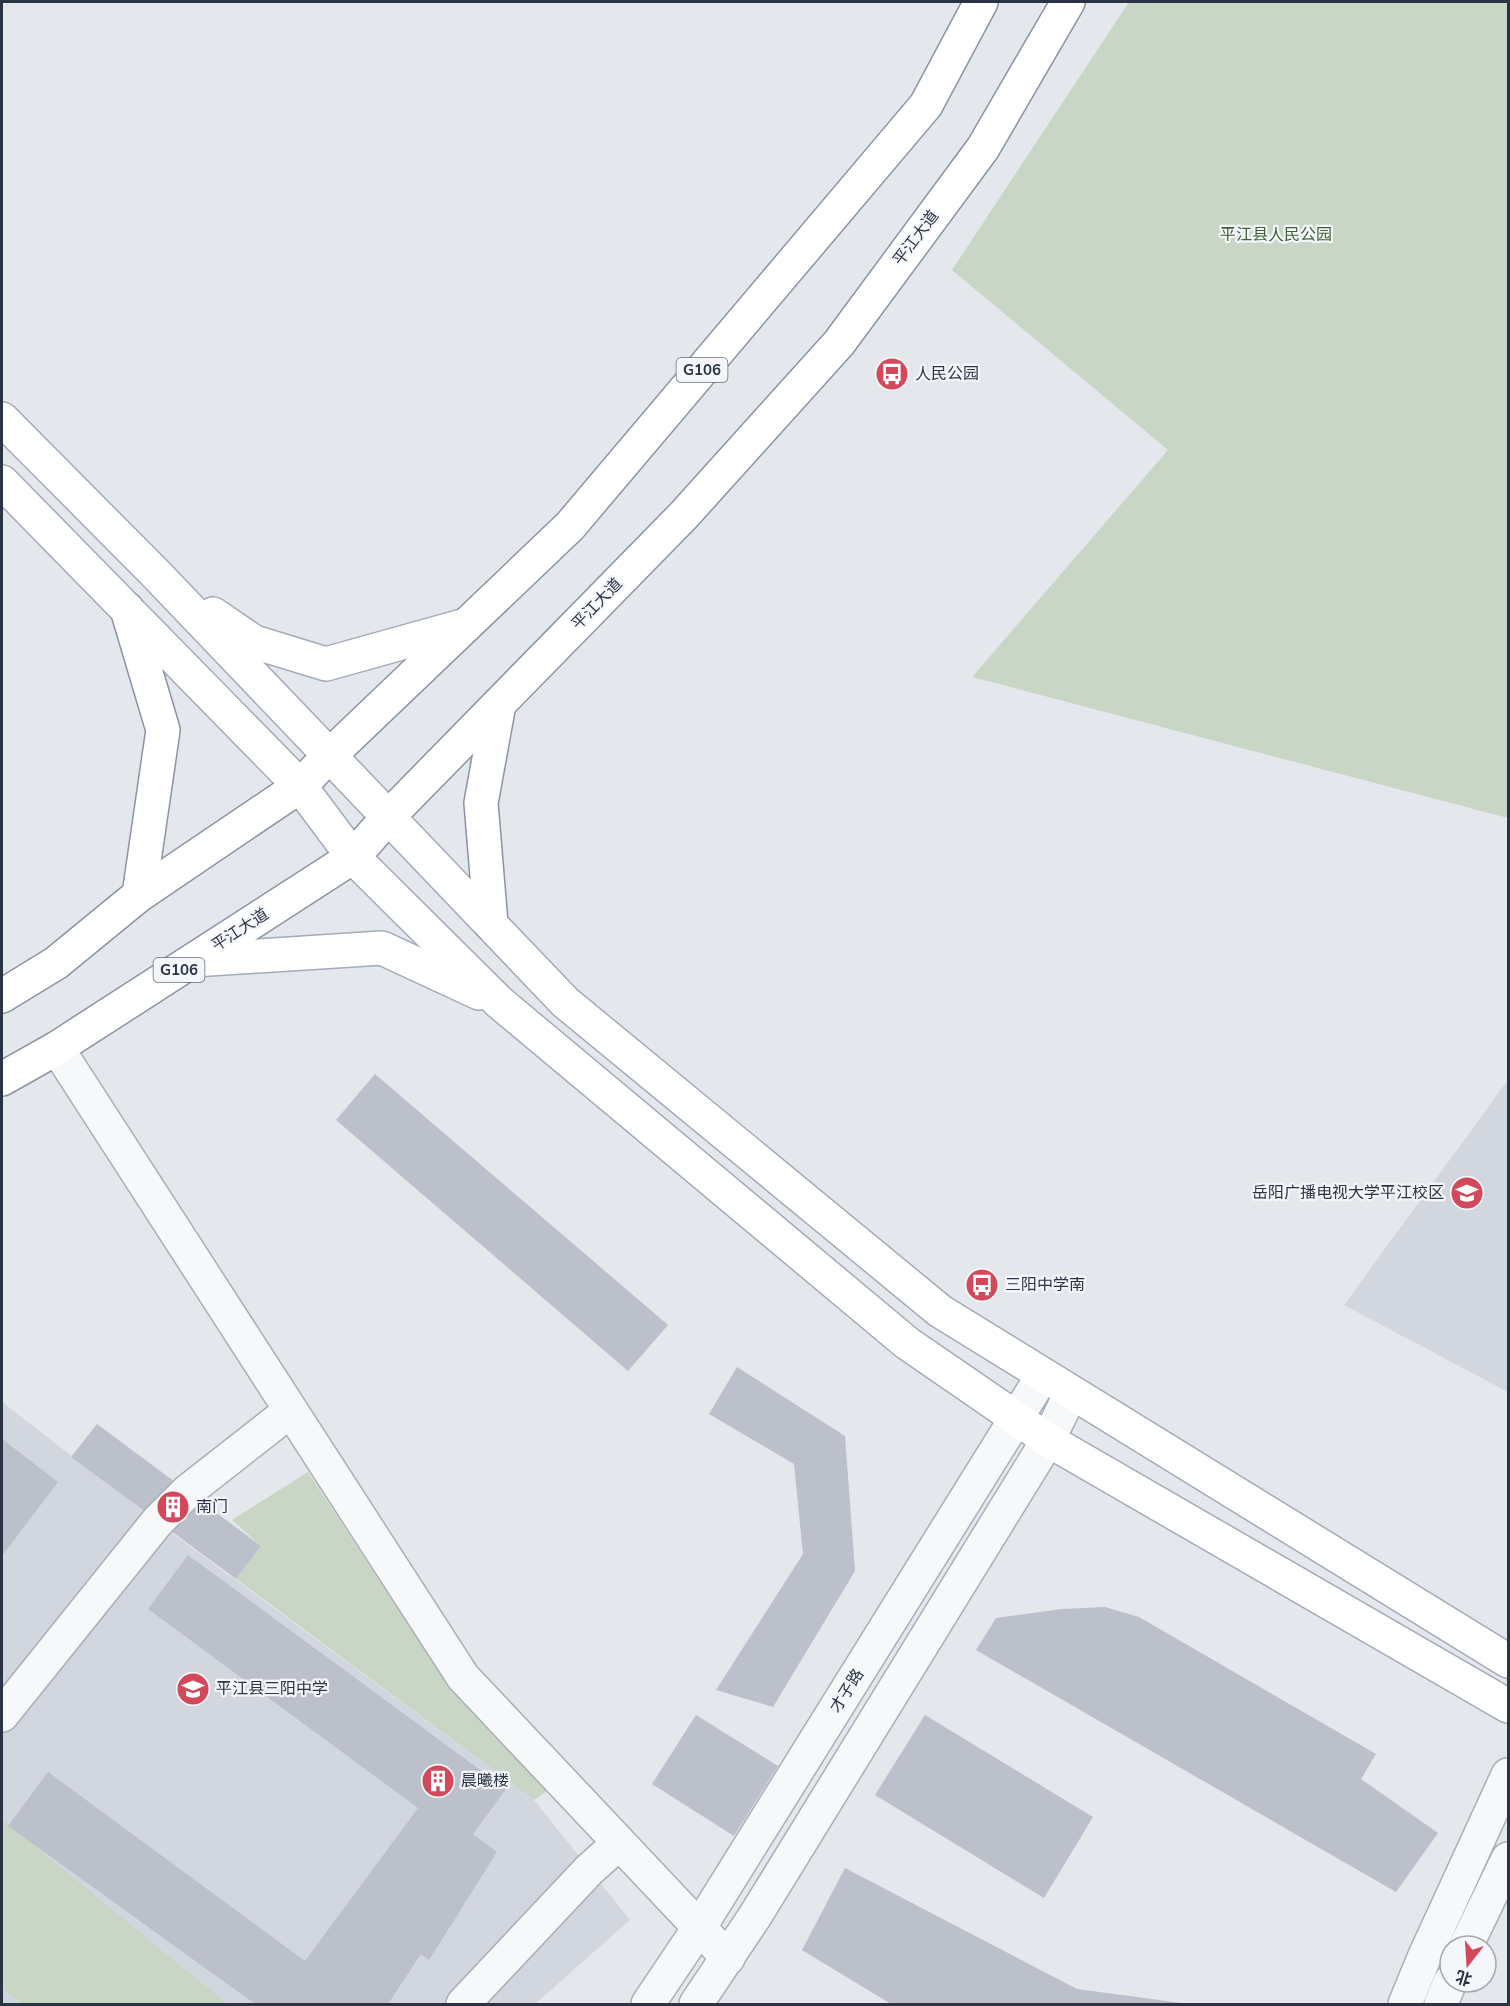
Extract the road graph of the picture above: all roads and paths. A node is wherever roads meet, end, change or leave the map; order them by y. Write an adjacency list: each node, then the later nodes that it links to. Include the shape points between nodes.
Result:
1 (981, 2): 7 (main road, G106, via 926,105 570,526)
2 (1068, 2): 8 (main road, 平江大道 / G106, via 983,148 839,343 683,516)
3 (2, 419): 5 (main road)
4 (2, 482): 6 (main road)
5 (157, 575): 7 (main road, via 254,642 326,664); 9 (main road)
6 (127, 609): 10 (main road); 13 (main road, via 163,730)
7 (466, 625): 9 (main road, G106)
8 (499, 704): 11 (main road, 平江大道 / G106); 14 (main road, via 481,803)
9 (328, 757): 10 (main road, G106); 11 (main road)
10 (300, 786): 12 (main road); 13 (main road, G106)
11 (389, 816): 12 (main road, 平江大道 / G106); 14 (main road)
12 (353, 857): 15 (main road, 平江大道 / G106); 17 (main road)
13 (139, 895): 16 (main road, G106, via 56,963)
14 (491, 924): 20 (main road, via 565,1002 940,1311)
15 (194, 960): 17 (main road, via 382,948); 18 (main road, 平江大道 / G106)
16 (2, 996)
17 (499, 1002): 23 (main road, via 907,1343)
18 (57, 1048): 19 (main road, 平江大道 / G106); 22 (street)
19 (2, 1079)
20 (1043, 1375): 21 (main road); 23 (street, 才子路)
21 (1071, 1393): 24 (street); 25 (main road)
22 (290, 1411): 27 (street, via 188,1491 158,1522); 29 (street, via 463,1677)
23 (1017, 1419): 24 (main road); 31 (street, 才子路)
24 (1047, 1440): 26 (main road); 33 (street)
25 (1509, 1661)
26 (1509, 1706)
27 (2, 1715)
28 (1509, 1775): 37 (street)
29 (619, 1843): 31 (street); 34 (street)
30 (1509, 1859): 32 (street)
31 (699, 1928): 33 (street); 35 (street, 才子路)
32 (1472, 1934)
33 (728, 1958): 36 (street)
34 (463, 2004)
35 (648, 2004)
36 (696, 2004)
37 (1406, 2004)

